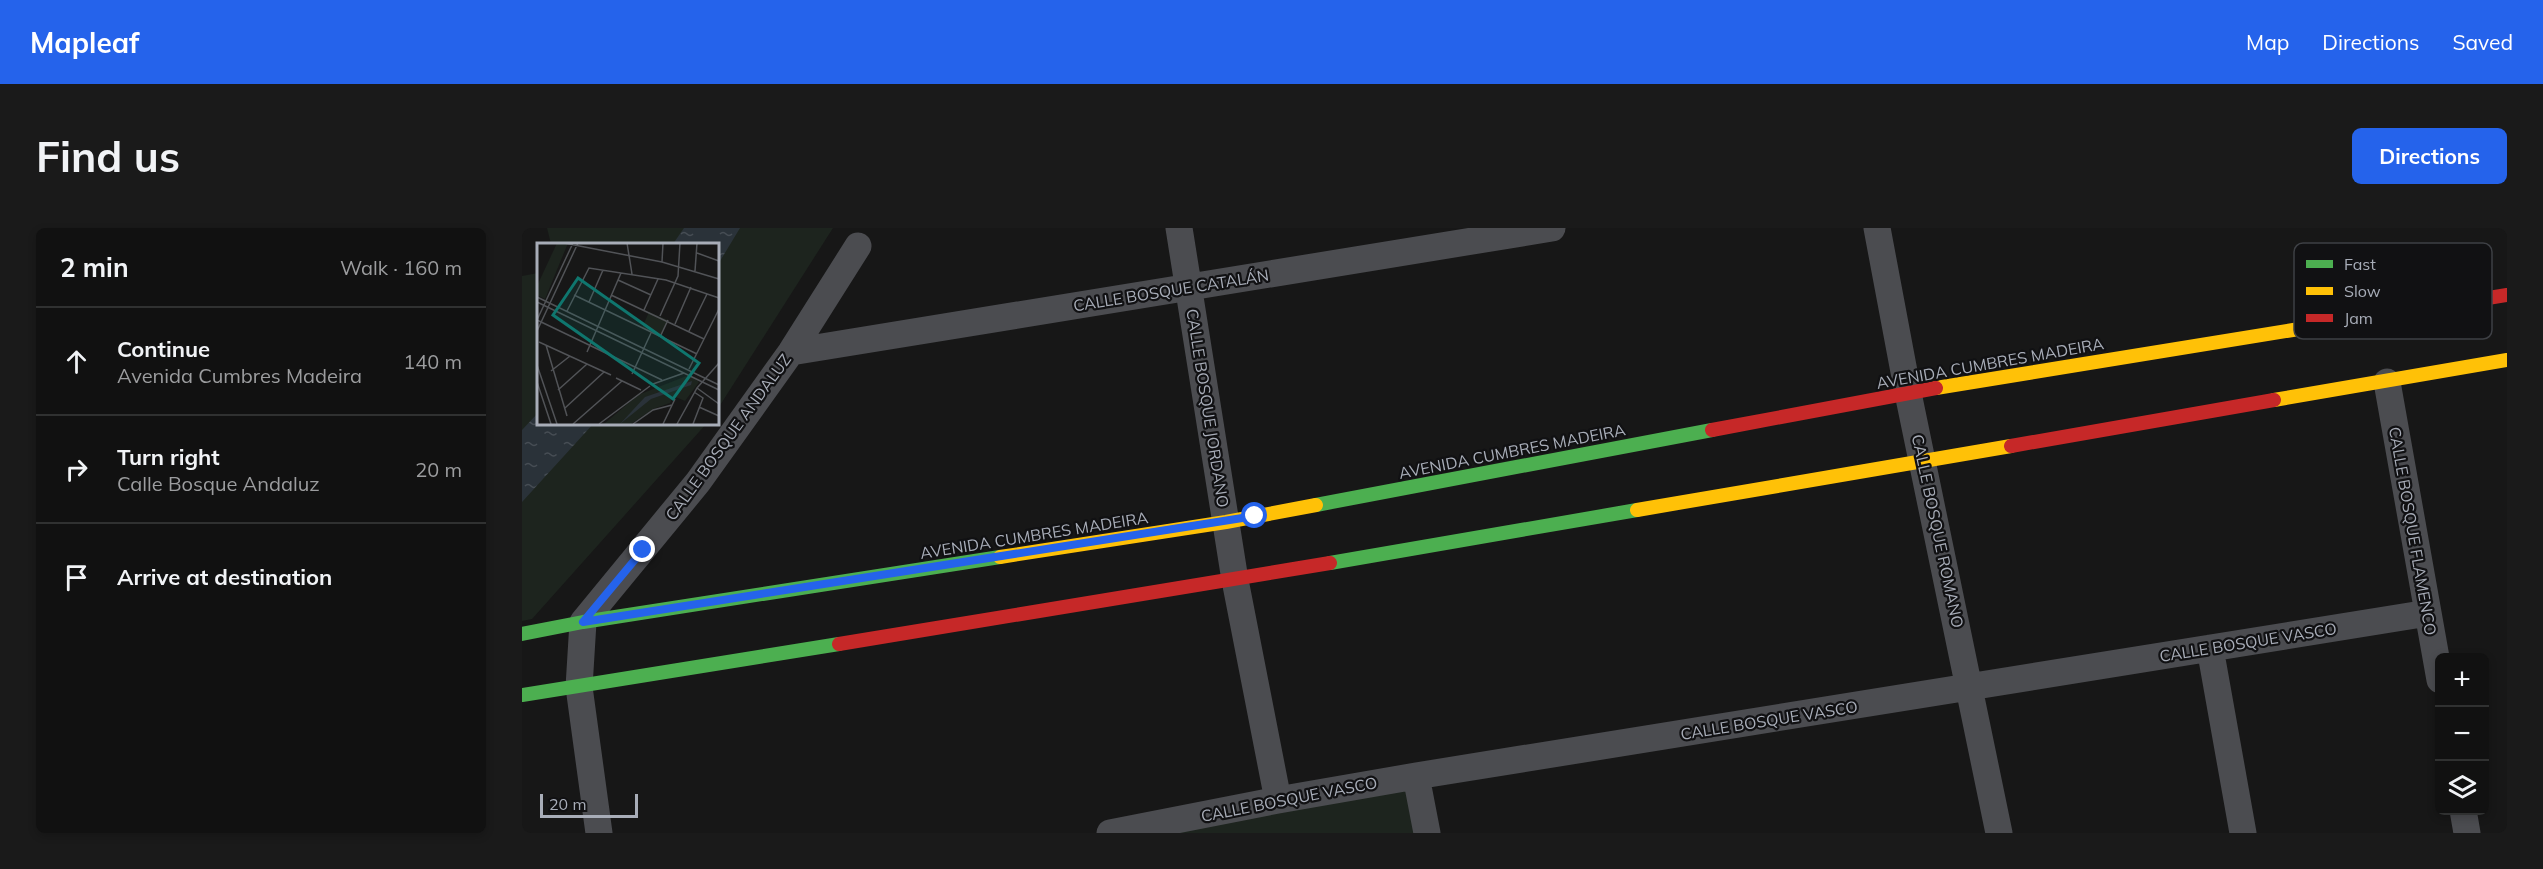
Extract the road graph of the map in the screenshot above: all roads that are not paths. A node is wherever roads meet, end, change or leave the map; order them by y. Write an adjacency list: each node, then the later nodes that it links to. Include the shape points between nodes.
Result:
1 (1179, 228): 5 (street, CALLE BOSQUE JORDANO)
2 (1552, 228): 5 (street, CALLE BOSQUE CATALÁN)
3 (1877, 228): 12 (street, CALLE BOSQUE ROMANO)
4 (858, 246): 9 (street, CALLE BOSQUE ANDALUZ)
5 (1190, 287): 9 (street, CALLE BOSQUE CATALÁN); 14 (street, CALLE BOSQUE JORDANO)
6 (2507, 295): 7 (street, AVENIDA CUMBRES MADEIRA)
7 (2492, 297)
8 (2294, 330): 12 (street, AVENIDA CUMBRES MADEIRA)
9 (791, 352): 17 (street, CALLE BOSQUE ANDALUZ, via 698,482)
10 (2507, 360): 11 (street)
11 (2386, 382): 13 (street); 16 (street, CALLE BOSQUE FLAMENCO)
12 (1908, 393): 13 (street, CALLE BOSQUE ROMANO); 14 (street, AVENIDA CUMBRES MADEIRA)
13 (1923, 460): 15 (street); 22 (street, CALLE BOSQUE ROMANO)
14 (1226, 522): 15 (street, CALLE BOSQUE JORDANO); 17 (street, AVENIDA CUMBRES MADEIRA)
15 (1235, 580): 21 (street); 25 (street, CALLE BOSQUE JORDANO)
16 (2428, 613): 19 (street, CALLE BOSQUE VASCO); 20 (street, CALLE BOSQUE FLAMENCO)
17 (583, 622): 18 (street, AVENIDA CUMBRES MADEIRA); 21 (street)
18 (522, 634)
19 (2210, 648): 22 (street, CALLE BOSQUE VASCO); 32 (street)
20 (2435, 656)
21 (579, 687): 23 (street); 28 (street)
22 (1971, 688): 24 (street, CALLE BOSQUE VASCO); 31 (street, CALLE BOSQUE ROMANO)
23 (522, 695)
24 (1416, 776): 25 (street, CALLE BOSQUE VASCO); 30 (street)
25 (1278, 800): 27 (street, CALLE BOSQUE VASCO)
26 (2464, 815): 33 (street)
27 (1149, 830): 29 (street, CALLE BOSQUE VASCO)
28 (599, 833)
29 (1110, 833)
30 (1427, 833)
31 (1999, 833)
32 (2243, 833)
33 (2467, 833)

